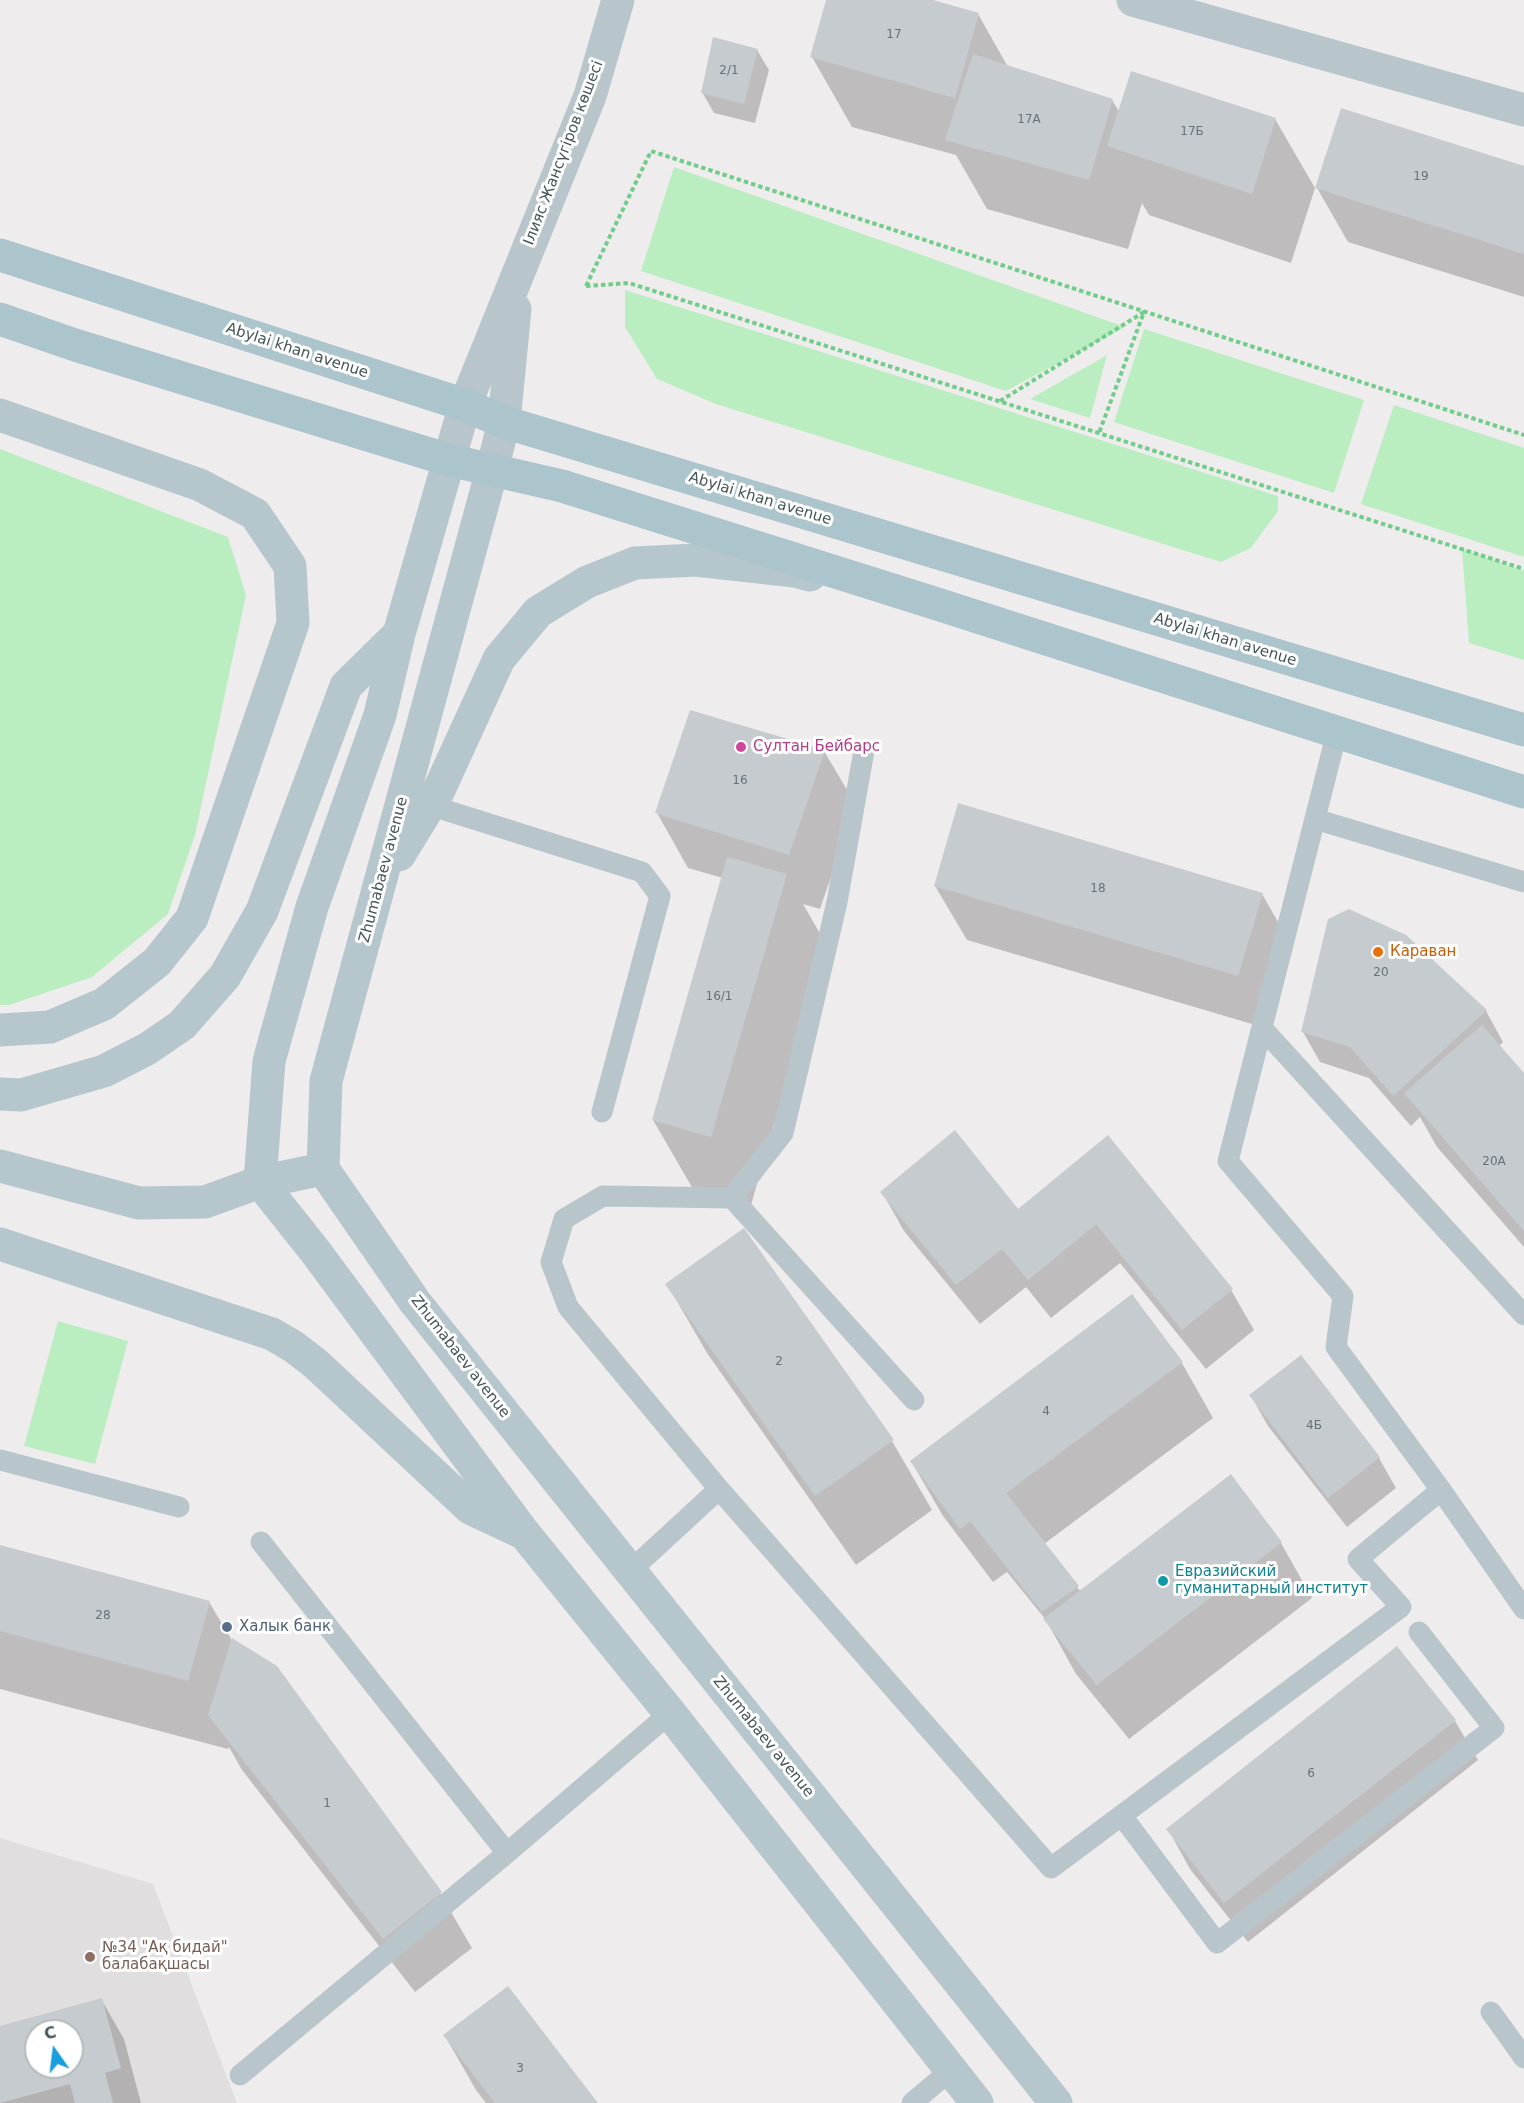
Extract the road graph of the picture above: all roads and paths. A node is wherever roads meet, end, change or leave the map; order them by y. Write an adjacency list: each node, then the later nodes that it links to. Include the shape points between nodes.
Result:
1 (618, 0): 5 (street, Ілияс Жансүгіров көшесі, via 590,96)
2 (1133, 0): 3 (street)
3 (1524, 110)
4 (0, 255): 9 (main road, Abylai khan avenue)
5 (519, 271): 9 (street, Ілияс Жансүгіров көшесі); 11 (street, Ілияс Жансүгіров көшесі)
6 (1144, 312): 8 (path); 8 (path, via 651,152 586,286 629,283); 12 (path); 13 (path)
7 (0, 320): 14 (main road)
8 (1000, 401): 12 (path)
9 (465, 405): 11 (main road, Abylai khan avenue); 14 (street, Ілияс Жансүгіров көшесі)
10 (0, 415): 28 (main road, via 200,485 255,514 290,566 292,623 192,918 157,962 104,1004 50,1027)
11 (504, 423): 15 (street, Ілияс Жансүгіров көшесі); 19 (main road, Abylai khan avenue)
12 (1099, 433): 16 (path)
13 (1524, 435)
14 (449, 460): 15 (main road); 18 (main road)
15 (492, 470): 17 (main road, via 562,486); 26 (main road, Zhumabaev avenue)
16 (1524, 569)
17 (934, 603): 20 (main road); 23 (main road, via 795,571 696,560 635,563 587,582 538,612 499,659)
18 (399, 634): 29 (main road, via 346,686 262,911 225,976 182,1024 147,1049 104,1071 21,1095); 33 (main road, via 380,715 312,908 269,1061)
19 (1524, 730)
20 (1336, 732): 22 (main road); 24 (lane)
21 (864, 752): 34 (lane, via 837,902 783,1133)
22 (1524, 792)
23 (429, 805): 26 (main road); 30 (lane, via 642,872 660,896)
24 (1315, 819): 25 (lane); 27 (lane)
25 (1524, 882)
26 (377, 893): 32 (main road, Zhumabaev avenue, via 326,1081)
27 (1262, 1028): 36 (lane); 40 (lane, via 1228,1161 1343,1296 1336,1347)
28 (0, 1030)
29 (0, 1094)
30 (602, 1112)
31 (0, 1166): 33 (main road, via 139,1203 205,1202)
32 (323, 1169): 33 (main road); 44 (main road, Zhumabaev avenue, via 415,1302)
33 (260, 1182): 42 (main road)
34 (732, 1198): 37 (lane); 39 (lane, via 603,1196 564,1219 550,1262 568,1307)
35 (0, 1244): 42 (main road, via 280,1338 316,1364 470,1508)
36 (1524, 1315)
37 (914, 1400)
38 (0, 1460): 41 (lane)
39 (719, 1489): 44 (lane); 48 (lane, via 1051,1868)
40 (1442, 1490): 45 (lane); 48 (lane, via 1358,1559 1401,1607)
41 (179, 1507)
42 (524, 1533): 47 (main road)
43 (261, 1542): 49 (lane)
44 (630, 1571): 56 (main road, Zhumabaev avenue)
45 (1524, 1609)
46 (1419, 1632): 48 (lane, via 1494,1728 1217,1943)
47 (669, 1713): 49 (lane); 52 (main road)
48 (1122, 1816)
49 (507, 1853): 53 (lane)
50 (1491, 2012): 51 (lane)
51 (1524, 2058)
52 (951, 2070): 54 (lane); 55 (main road)
53 (240, 2074)
54 (912, 2103)
55 (977, 2103)
56 (1056, 2103)

